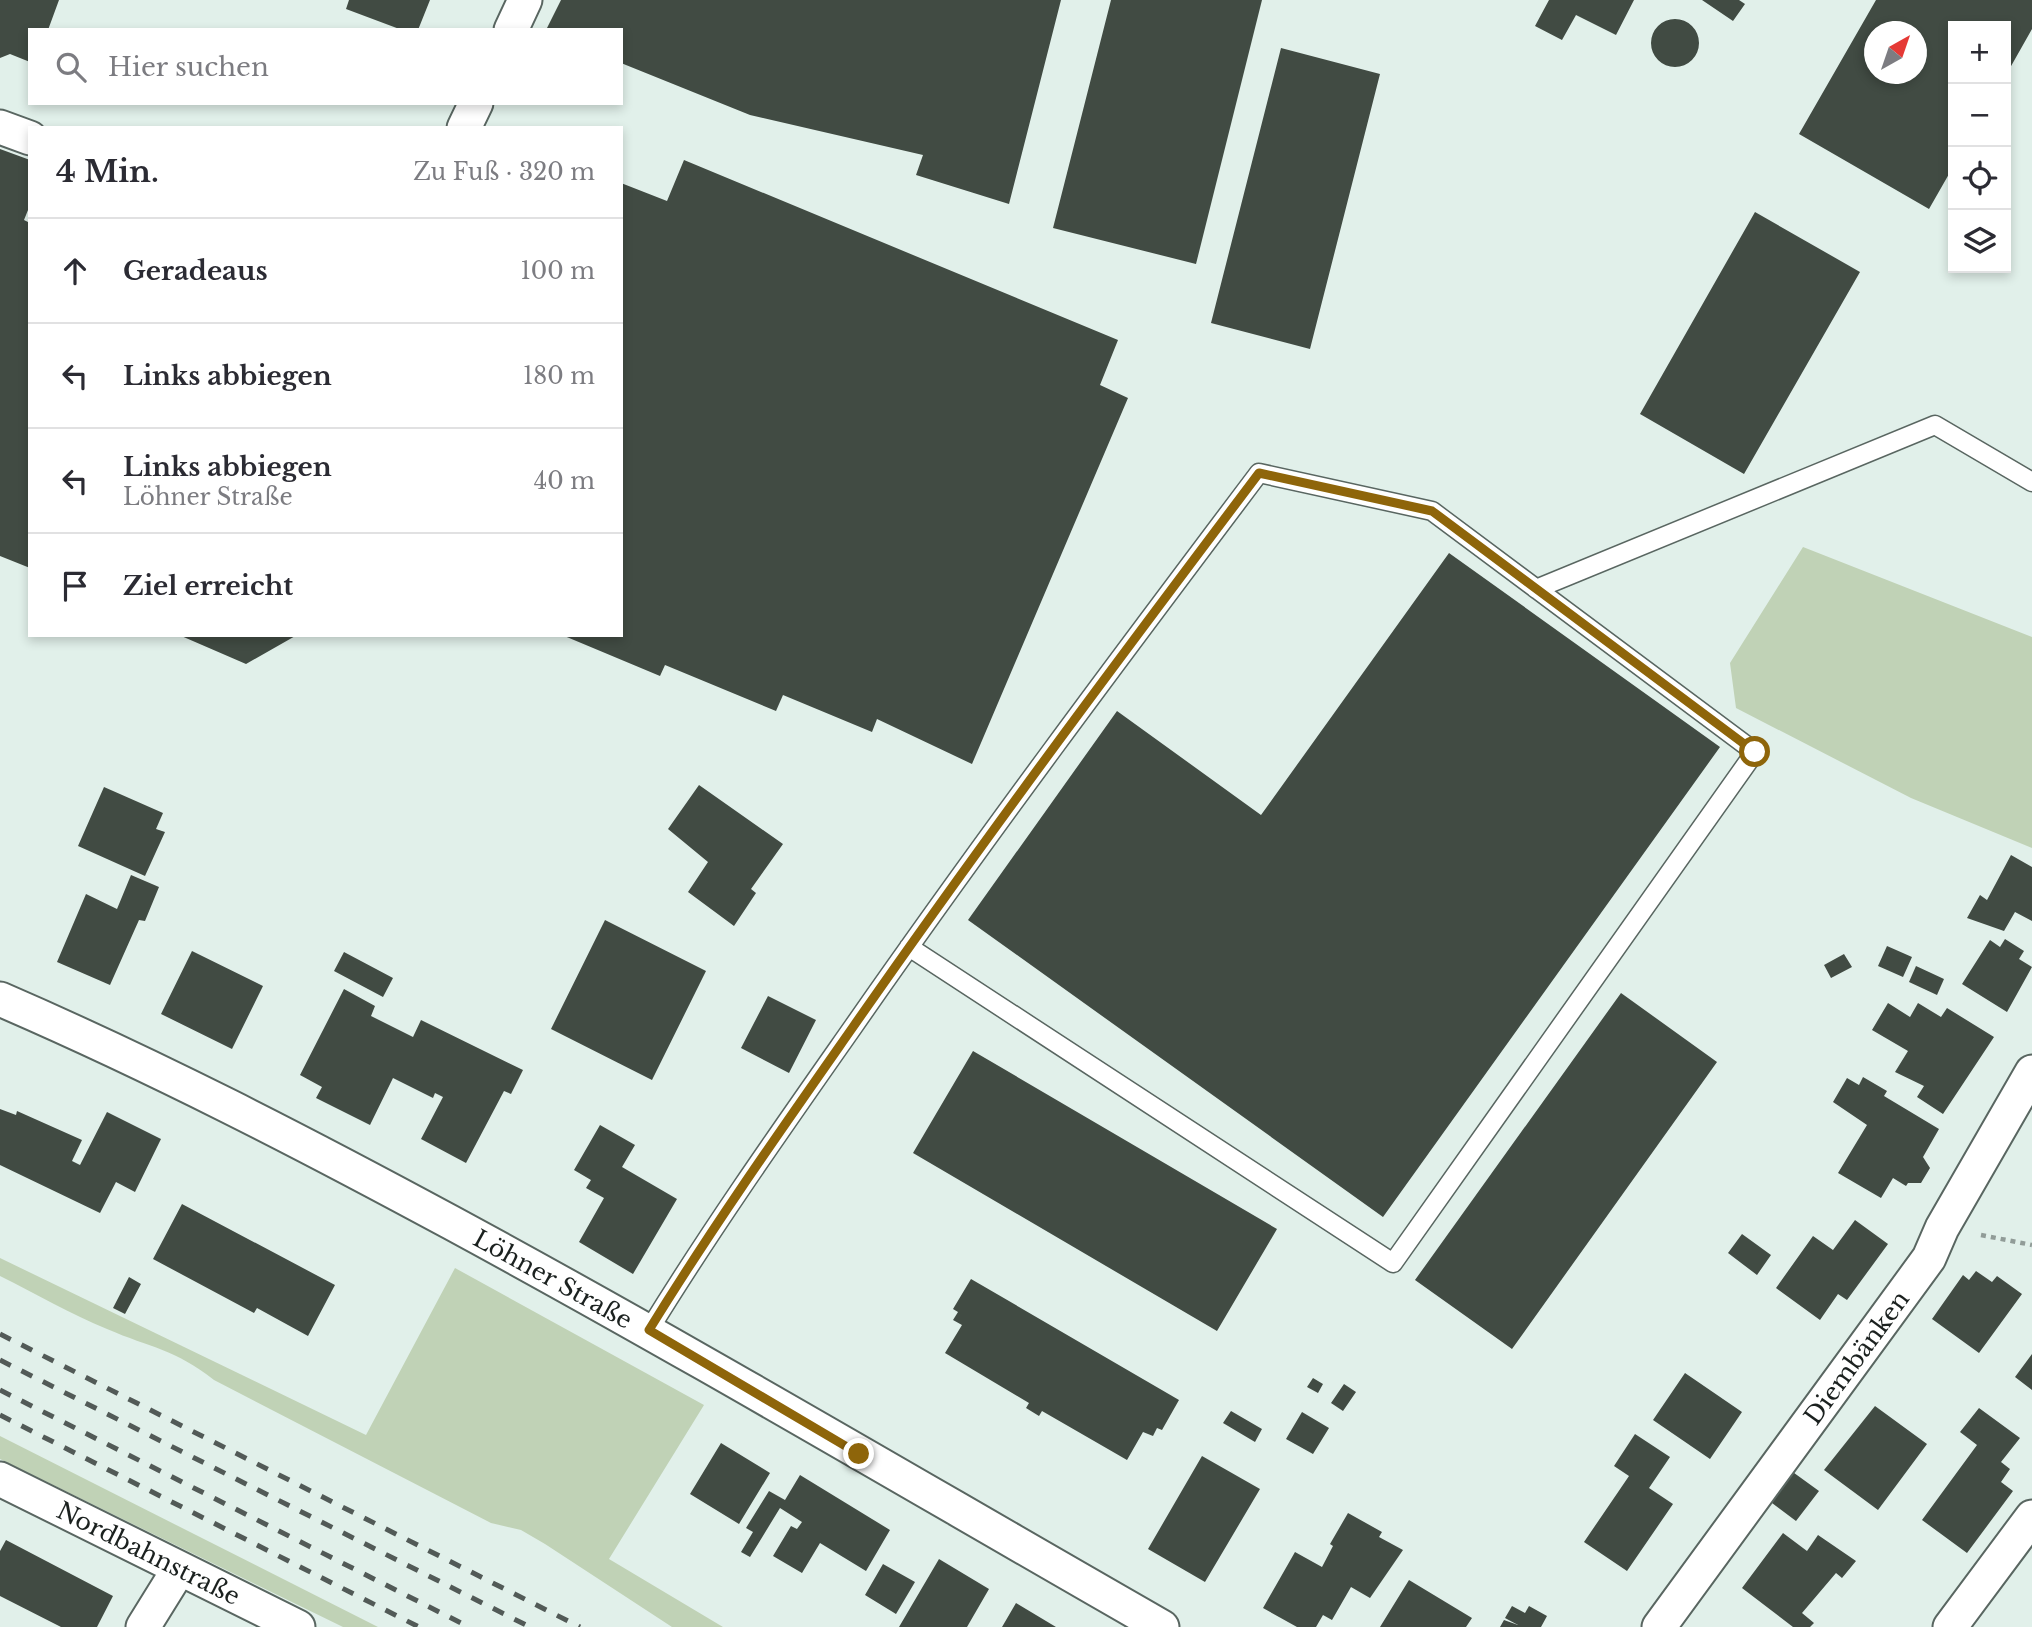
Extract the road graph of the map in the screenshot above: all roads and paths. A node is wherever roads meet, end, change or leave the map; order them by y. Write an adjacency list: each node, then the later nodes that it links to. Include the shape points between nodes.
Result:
1 (525, 0): 2 (street)
2 (512, 28)
3 (475, 105): 4 (street)
4 (465, 126)
5 (0, 127): 6 (street)
6 (28, 137)
7 (2032, 482): 8 (lane, via 1935,425)
8 (1536, 589): 9 (lane, via 1432,511 1259,473 1033,773); 9 (lane, via 1755,752 1392,1263)
9 (909, 947): 14 (lane, via 712,1228)
10 (0, 999): 14 (street, Löhner Straße, via 132,1057 342,1164)
11 (2032, 1072): 12 (street, Diembänken)
12 (1942, 1228): 13 (path); 21 (street, Diembänken, via 1929,1258)
13 (2032, 1245)
14 (649, 1330): 20 (street, Löhner Straße)
15 (0, 1479): 17 (street, Nordbahnstraße)
16 (2032, 1517): 22 (street)
17 (179, 1569): 18 (street); 19 (street, Nordbahnstraße)
18 (143, 1627)
19 (298, 1627)
20 (1162, 1627)
21 (1659, 1627)
22 (1950, 1627)

